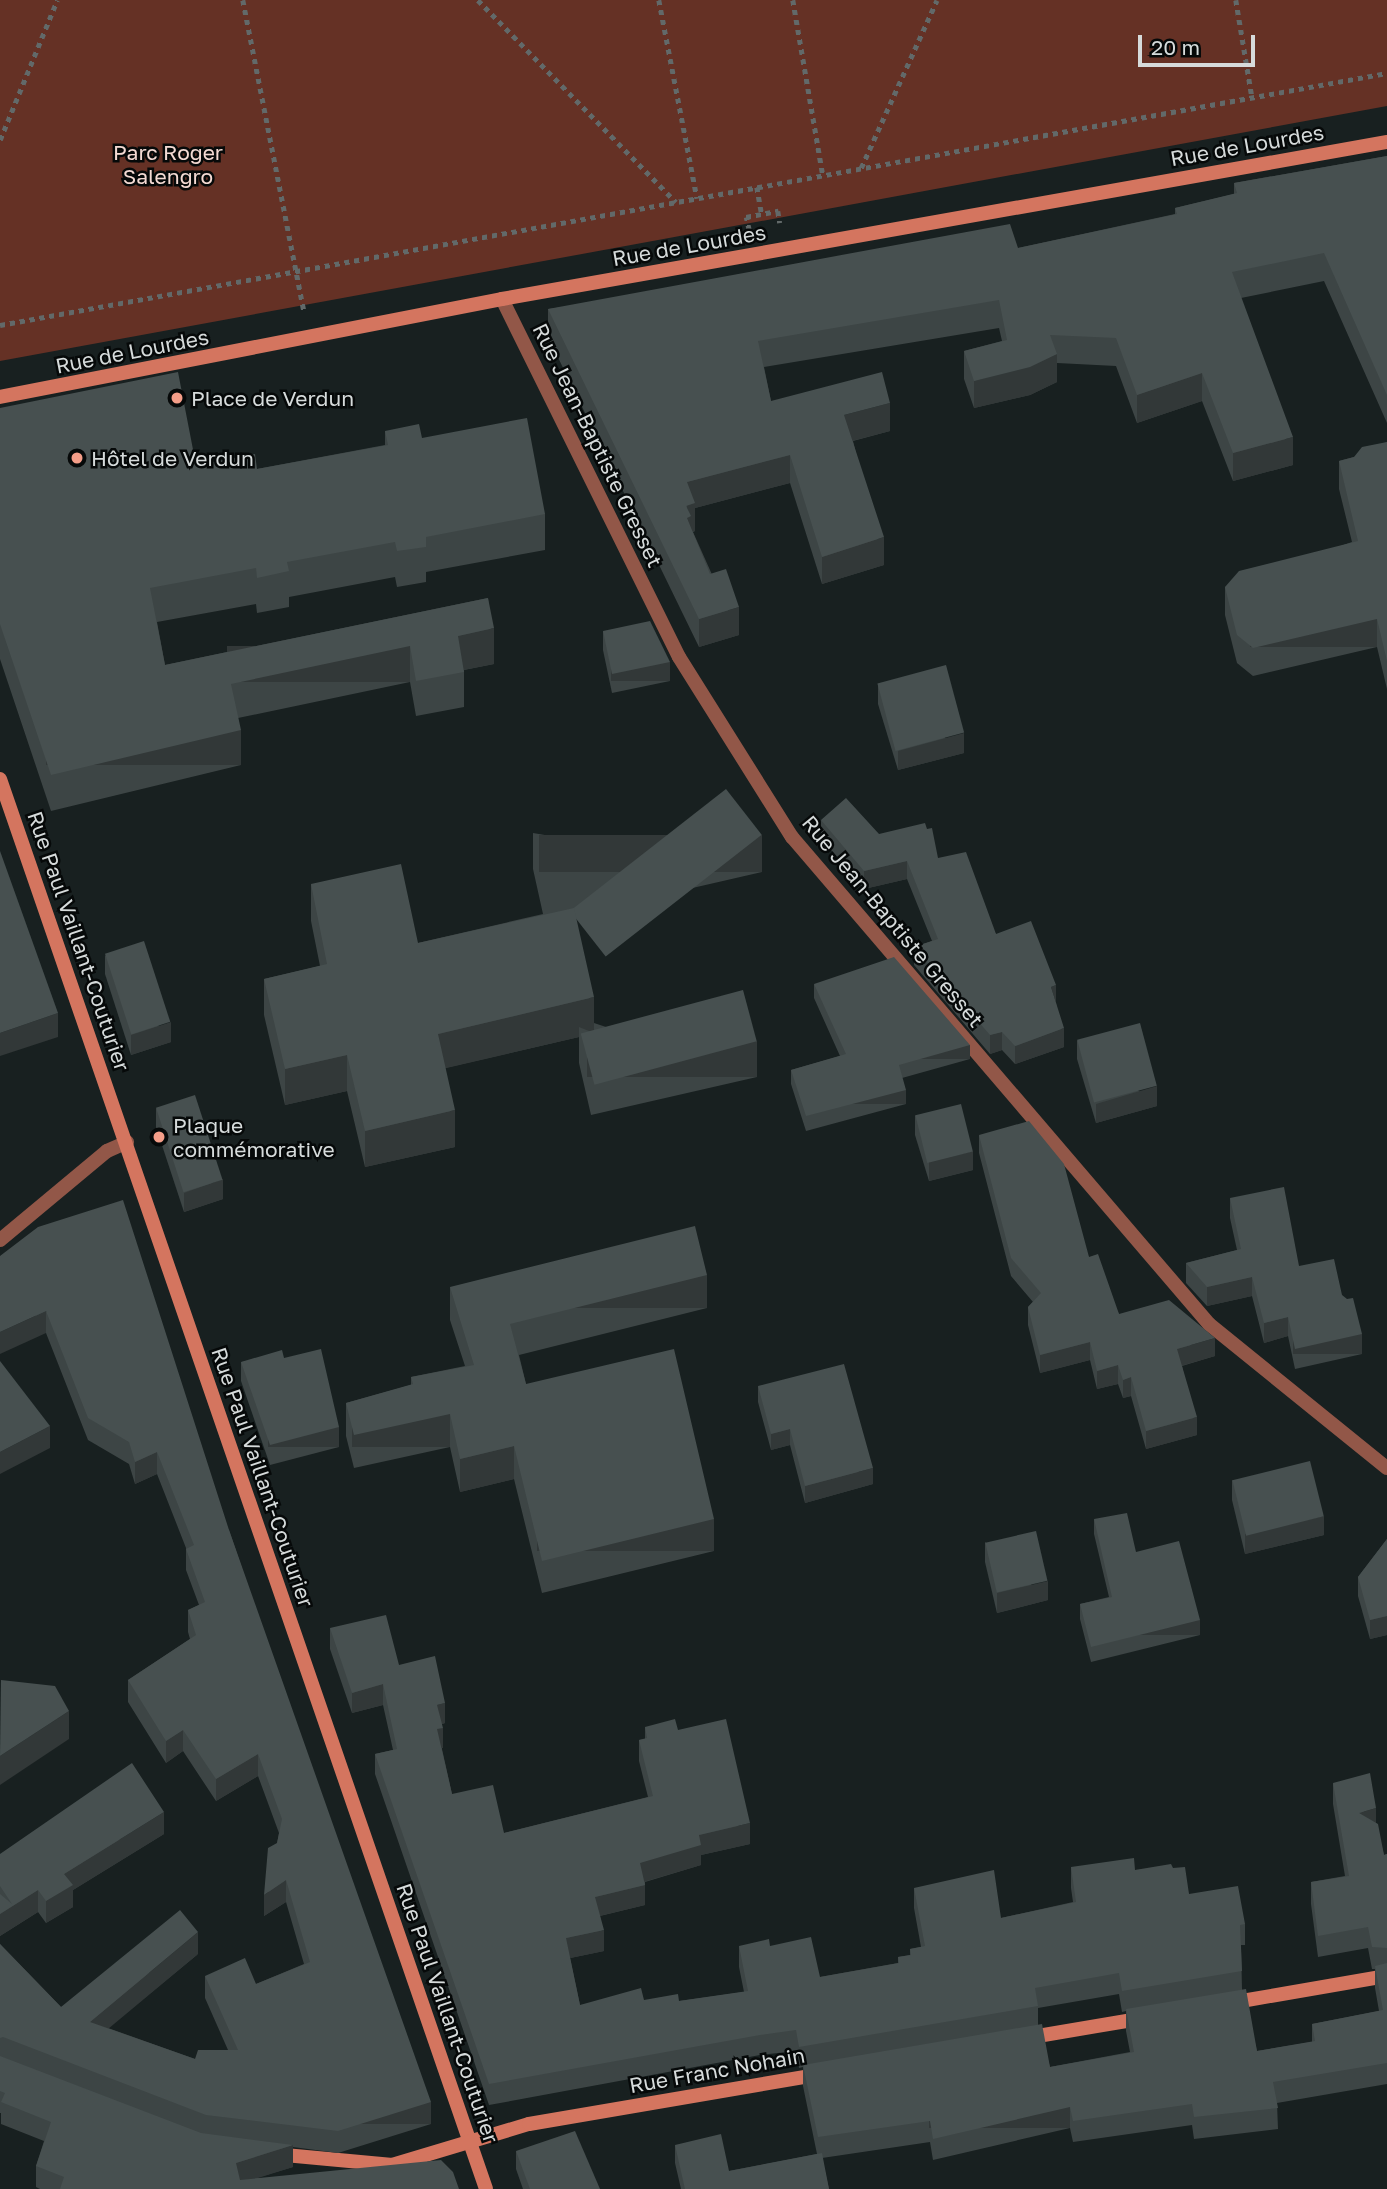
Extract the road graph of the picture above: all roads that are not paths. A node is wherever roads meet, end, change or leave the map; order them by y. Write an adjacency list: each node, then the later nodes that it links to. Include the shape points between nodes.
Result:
1 (1387, 142): 2 (street, Rue de Lourdes)
2 (502, 299): 3 (street, Rue de Lourdes); 7 (street, Rue Jean-Baptiste Gresset, via 679,657 792,837 1209,1324)
3 (0, 397)
4 (0, 779): 5 (street, Rue Paul Vaillant-Couturier)
5 (127, 1142): 6 (street, via 107,1151); 13 (street, Rue Paul Vaillant-Couturier)
6 (0, 1240)
7 (1387, 1468)
8 (1387, 1976): 9 (street)
9 (1210, 2007)
10 (1155, 2016): 11 (street)
11 (1006, 2042)
12 (842, 2070): 13 (street, Rue Franc Nohain, via 529,2124)
13 (471, 2144): 14 (street, Rue Franc Nohain, via 392,2165 364,2166); 15 (street, Rue Paul Vaillant-Couturier)
14 (258, 2152)
15 (486, 2189)

